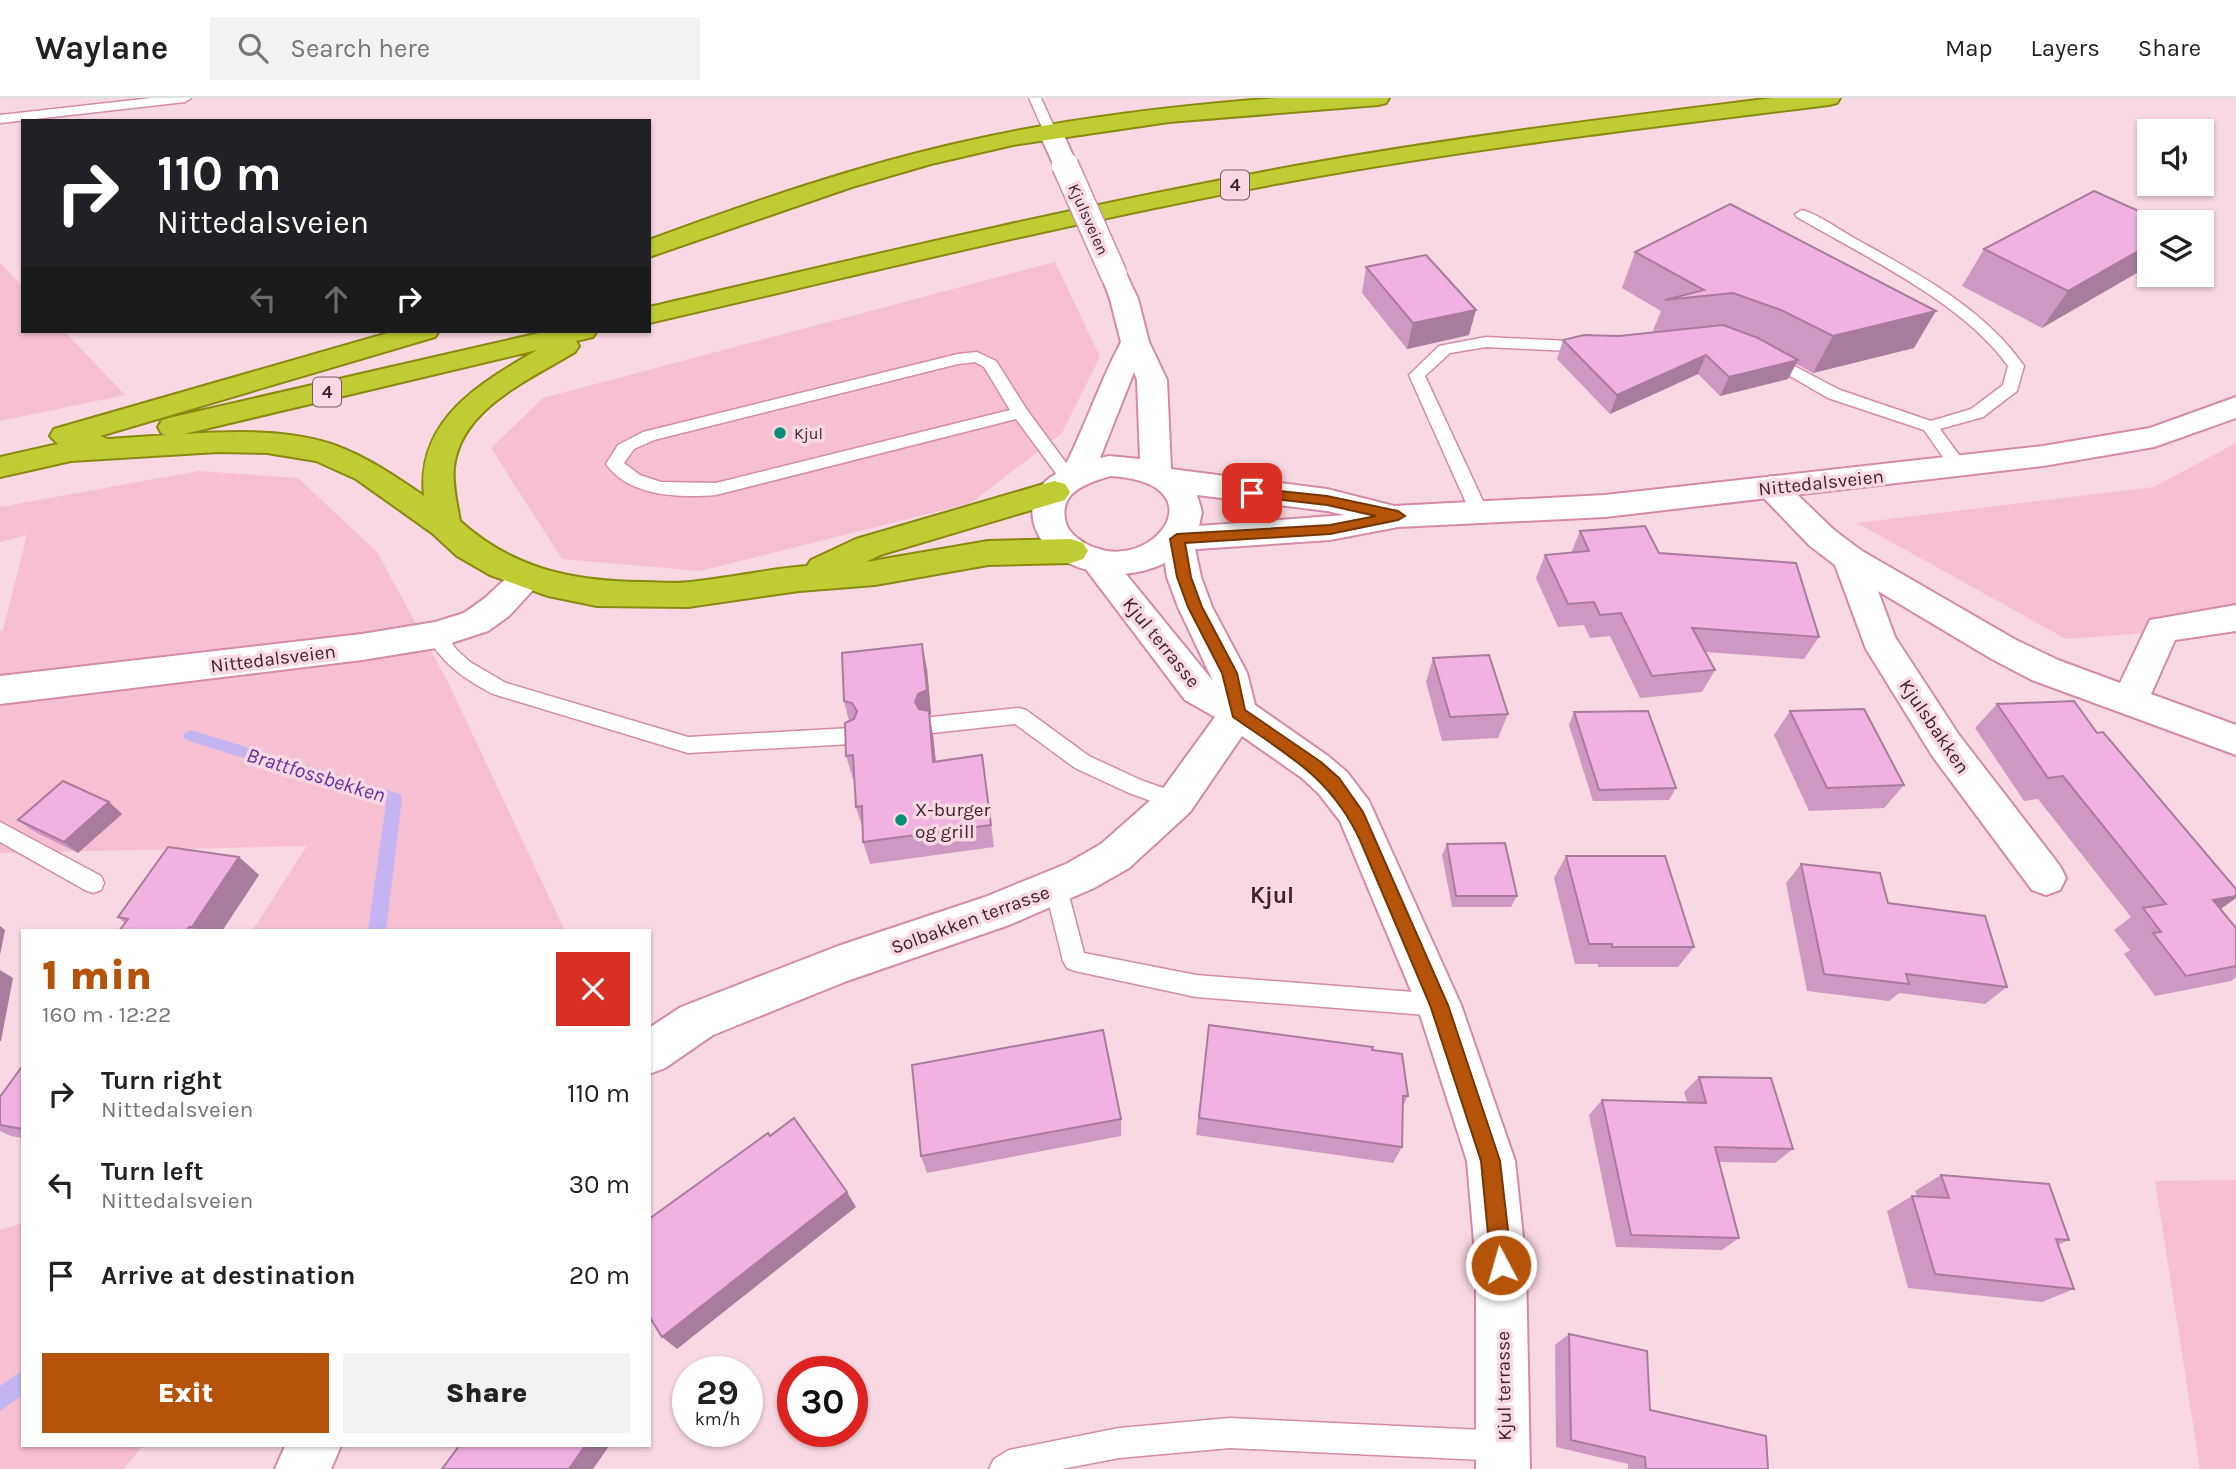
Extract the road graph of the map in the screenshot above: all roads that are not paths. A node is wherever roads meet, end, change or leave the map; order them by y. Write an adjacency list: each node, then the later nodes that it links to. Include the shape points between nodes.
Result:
1 (185, 98): 5 (lane)
2 (1035, 98): 6 (lane, Kjulsveien)
3 (1378, 98): 6 (highway)
4 (1829, 98): 9 (highway, 4, via 1570,131 1299,173 1062,220)
5 (0, 119)
6 (1050, 131): 8 (highway, via 916,161); 13 (street, Kjulsveien, bridge, via 1124,299)
7 (1802, 214): 18 (lane, via 1981,326 2011,355 2016,366 2011,387 1977,414)
8 (651, 248)
9 (651, 315)
10 (418, 333): 20 (highway, 4)
11 (574, 333): 19 (highway, 4)
12 (587, 333): 28 (highway, via 501,386 459,422 439,460)
13 (1135, 342): 23 (street, Kjulsveien, via 1152,380); 24 (street)
14 (1611, 348): 26 (lane, via 1486,342 1445,349 1418,375)
15 (1756, 352): 18 (lane, via 1834,394)
16 (2236, 406): 21 (street, Nittedalsveien, via 2182,429 2128,443)
17 (1020, 413): 17 (lane, via 990,364 976,357 958,359 649,436 626,445 615,464 622,475 637,482 696,492); 24 (lane)
18 (1930, 426): 21 (lane)
19 (71, 451): 22 (highway, 4); 28 (highway, 4, via 218,442 300,447 346,461)
20 (0, 455)
21 (1958, 466): 25 (street, Nittedalsveien)
22 (0, 467)
23 (1162, 478): 24 (street, via 1117,466 1093,469); 27 (street, Nittedalsveien, via 1327,500); 29 (street, via 1185,502 1187,515)
24 (1067, 481): 30 (street, via 1046,507 1046,523 1055,538); 33 (highway, 4, via 868,547)
25 (1771, 487): 26 (street, Nittedalsveien, via 1605,506); 31 (street)
26 (1480, 514): 27 (street, Nittedalsveien)
27 (1398, 516): 29 (street, Nittedalsveien, via 1330,529)
28 (444, 525): 32 (highway, 4, via 484,557)
29 (1177, 539): 30 (street, via 1157,554 1138,560); 38 (street, Kjul terrasse, via 1184,577 1229,673)
30 (1083, 556): 33 (highway, 4, via 988,553 875,573); 38 (street, Kjul terrasse, via 1198,690)
31 (1850, 559): 37 (street, via 2045,670); 44 (street, Kjulsbakken, via 1878,640 1946,746)
32 (527, 578): 33 (highway, 4, via 571,590 642,596 717,592); 35 (street, Nittedalsveien, via 475,622)
33 (799, 579)
34 (2236, 618): 37 (street, via 2162,629)
35 (436, 635): 36 (street, Nittedalsveien); 40 (lane, via 449,658 500,689 688,745)
36 (0, 690)
37 (2131, 699): 41 (street)
38 (1238, 713): 42 (street, Solbakken terrasse); 47 (street, Kjul terrasse, via 1315,767 1355,812)
39 (932, 725): 42 (lane, via 1019,716 1082,762)
40 (851, 736)
41 (2236, 740)
42 (1176, 801): 46 (street, Solbakken terrasse, via 1115,856)
43 (0, 831): 45 (lane)
44 (2046, 878)
45 (93, 883)
46 (1056, 888): 47 (lane, via 1075,961 1196,986); 48 (street, Solbakken terrasse, via 838,965 697,1021)
47 (1439, 1005): 50 (street, Kjul terrasse, via 1491,1161 1501,1265)
48 (651, 1052)
49 (313, 1447): 51 (street)
50 (1504, 1457): 52 (lane, via 1230,1433 1119,1443)
51 (302, 1469)
52 (1004, 1469)

